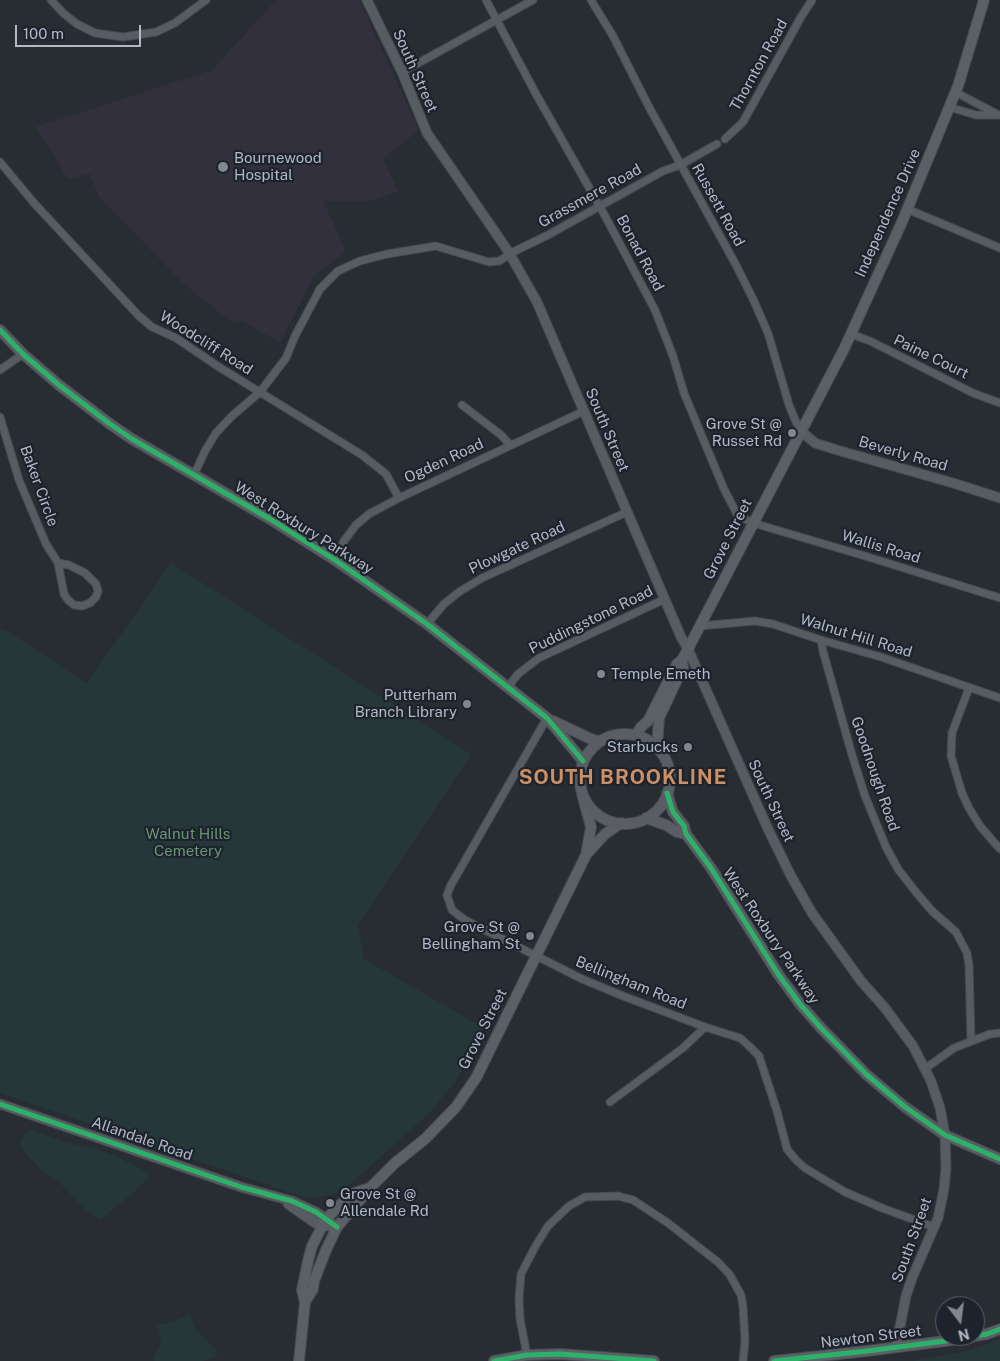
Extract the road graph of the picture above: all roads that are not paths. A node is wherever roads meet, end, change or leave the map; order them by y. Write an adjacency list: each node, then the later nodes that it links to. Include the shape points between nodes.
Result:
1 (51, 0): 2 (street, via 63,13 95,33 123,37 156,32 175,23)
2 (206, 0)
3 (367, 0): 10 (street, South Street)
4 (486, 0): 9 (street, Bonad Road)
5 (533, 0): 9 (street)
6 (591, 0): 16 (street, Russett Road)
7 (812, 0): 13 (street, Thornton Road, via 743,122)
8 (984, 0): 11 (main road, Independence Drive)
9 (497, 21): 10 (street); 17 (street, Bonad Road)
10 (402, 72): 20 (street, South Street, via 427,132)
11 (955, 92): 12 (main road, Independence Drive); 12 (street, via 1000,115 976,115)
12 (949, 107): 18 (main road, Independence Drive)
13 (725, 139)
14 (716, 144): 16 (street)
15 (0, 162): 25 (street, Woodcliff Road, via 139,316)
16 (680, 165): 17 (street, Grassmere Road, via 662,171); 30 (street, Russett Road, via 753,300 768,333 789,405)
17 (600, 207): 20 (street, Grassmere Road); 36 (street, Bonad Road, via 654,310 684,393 733,508 738,516)
18 (907, 208): 19 (street); 22 (main road, Independence Drive)
19 (1000, 248)
20 (510, 254): 25 (street, Grassmere Road, via 499,261 489,262 436,246 387,254 338,271 320,289 286,358); 28 (street, South Street, via 536,302)
21 (0, 330): 23 (main road, West Roxbury Parkway)
22 (851, 334): 26 (street, Paine Court); 30 (main road, Independence Drive)
23 (23, 354): 24 (street); 32 (main road, West Roxbury Parkway, via 110,424)
24 (0, 370)
25 (260, 392): 32 (street, Grassmere Road, via 216,433); 33 (street, Woodcliff Road, via 362,455 386,474)
26 (1000, 403)
27 (462, 405): 31 (street)
28 (584, 411): 31 (street, Ogden Road); 35 (street, South Street)
29 (0, 417): 38 (street, Baker Circle, via 20,480 46,544)
30 (802, 432): 34 (street, Beverly Road, via 815,443); 36 (main road, Grove Street)
31 (510, 445): 33 (street, Ogden Road)
32 (194, 475): 37 (main road, West Roxbury Parkway)
33 (399, 498): 37 (street, Ogden Road, via 356,525)
34 (1000, 498)
35 (627, 512): 40 (street, South Street); 41 (street, Plowgate Road, via 482,578 444,604)
36 (753, 523): 39 (street, Wallis Road); 42 (main road, Grove Street)
37 (335, 560): 41 (main road, West Roxbury Parkway)
38 (58, 563): 38 (street, Baker Circle, via 68,600 82,606 96,598 96,584 85,573)
39 (1000, 598)
40 (665, 599): 44 (street, South Street); 46 (street, Puddingstone Road, via 540,658 518,674)
41 (427, 624): 46 (main road, West Roxbury Parkway)
42 (700, 626): 43 (street, Walnut Hill Road, via 755,621); 44 (main road, Grove Street)
43 (821, 640): 47 (street, Walnut Hill Road); 64 (street, Goodnough Road, via 864,796 886,846 898,869 932,911 956,932 967,953)
44 (688, 649): 45 (main road, Grove Street); 65 (street, South Street, via 768,829 812,913 913,1046)
45 (682, 660): 50 (main road, Grove Street, via 648,721); 52 (main road, Grove Street, via 683,668 658,718)
46 (508, 687): 49 (main road, West Roxbury Parkway)
47 (969, 688): 48 (street, Walnut Hill Road); 59 (street, via 952,733 951,756 969,808)
48 (1000, 698)
49 (547, 718): 51 (main road, West Roxbury Parkway); 53 (main road, West Roxbury Parkway); 61 (street, Bellingham Road, via 447,895 452,910 465,920)
50 (636, 735): 51 (main road, via 624,734); 52 (main road)
51 (600, 741): 53 (main road)
52 (658, 748): 54 (main road, via 669,769)
53 (583, 761): 55 (main road, via 580,772)
54 (667, 793): 56 (main road, via 659,808); 58 (main road, West Roxbury Parkway, via 673,812)
55 (582, 794): 57 (main road, via 597,814); 60 (main road, Grove Street, via 591,828)
56 (646, 818): 57 (main road); 58 (main road, West Roxbury Parkway)
57 (620, 823): 60 (main road, Grove Street)
58 (686, 834): 68 (main road, West Roxbury Parkway, via 778,974 815,1022 887,1093)
59 (1000, 849)
60 (586, 855): 61 (main road, Grove Street)
61 (537, 956): 62 (street, Bellingham Road, via 598,986); 70 (main road, Grove Street, via 476,1078 456,1107)
62 (705, 1027): 66 (street, via 683,1048); 72 (street, Bellingham Road, via 740,1038 759,1056 787,1149 804,1168 846,1192)
63 (1000, 1033): 64 (street)
64 (971, 1040): 65 (street)
65 (926, 1068): 68 (street, South Street)
66 (610, 1102)
67 (0, 1104): 71 (street, Allandale Road, via 292,1201)
68 (945, 1135): 69 (main road, West Roxbury Parkway); 72 (street, South Street, via 944,1189)
69 (1000, 1159)
70 (370, 1188): 71 (main road, Grove Street, via 351,1194); 73 (main road, Grove Street)
71 (325, 1222): 73 (street, Allandale Road); 74 (main road, Grove Street, via 308,1261 302,1290)
72 (934, 1227): 76 (street, South Street, via 906,1296)
73 (337, 1228): 74 (main road, Grove Street)
74 (305, 1302): 78 (main road, Grove Street)
75 (1000, 1329): 76 (main road, Newton Street, via 987,1334)
76 (896, 1347): 82 (main road, Newton Street)
77 (527, 1355): 79 (main road); 80 (main road, via 560,1354); 81 (street, via 519,1298 521,1274 535,1247 548,1226 569,1206 585,1197 618,1196 633,1200 668,1223 730,1275 744,1306)
78 (299, 1361)
79 (494, 1361)
80 (654, 1361)
81 (743, 1361)
82 (774, 1361)

